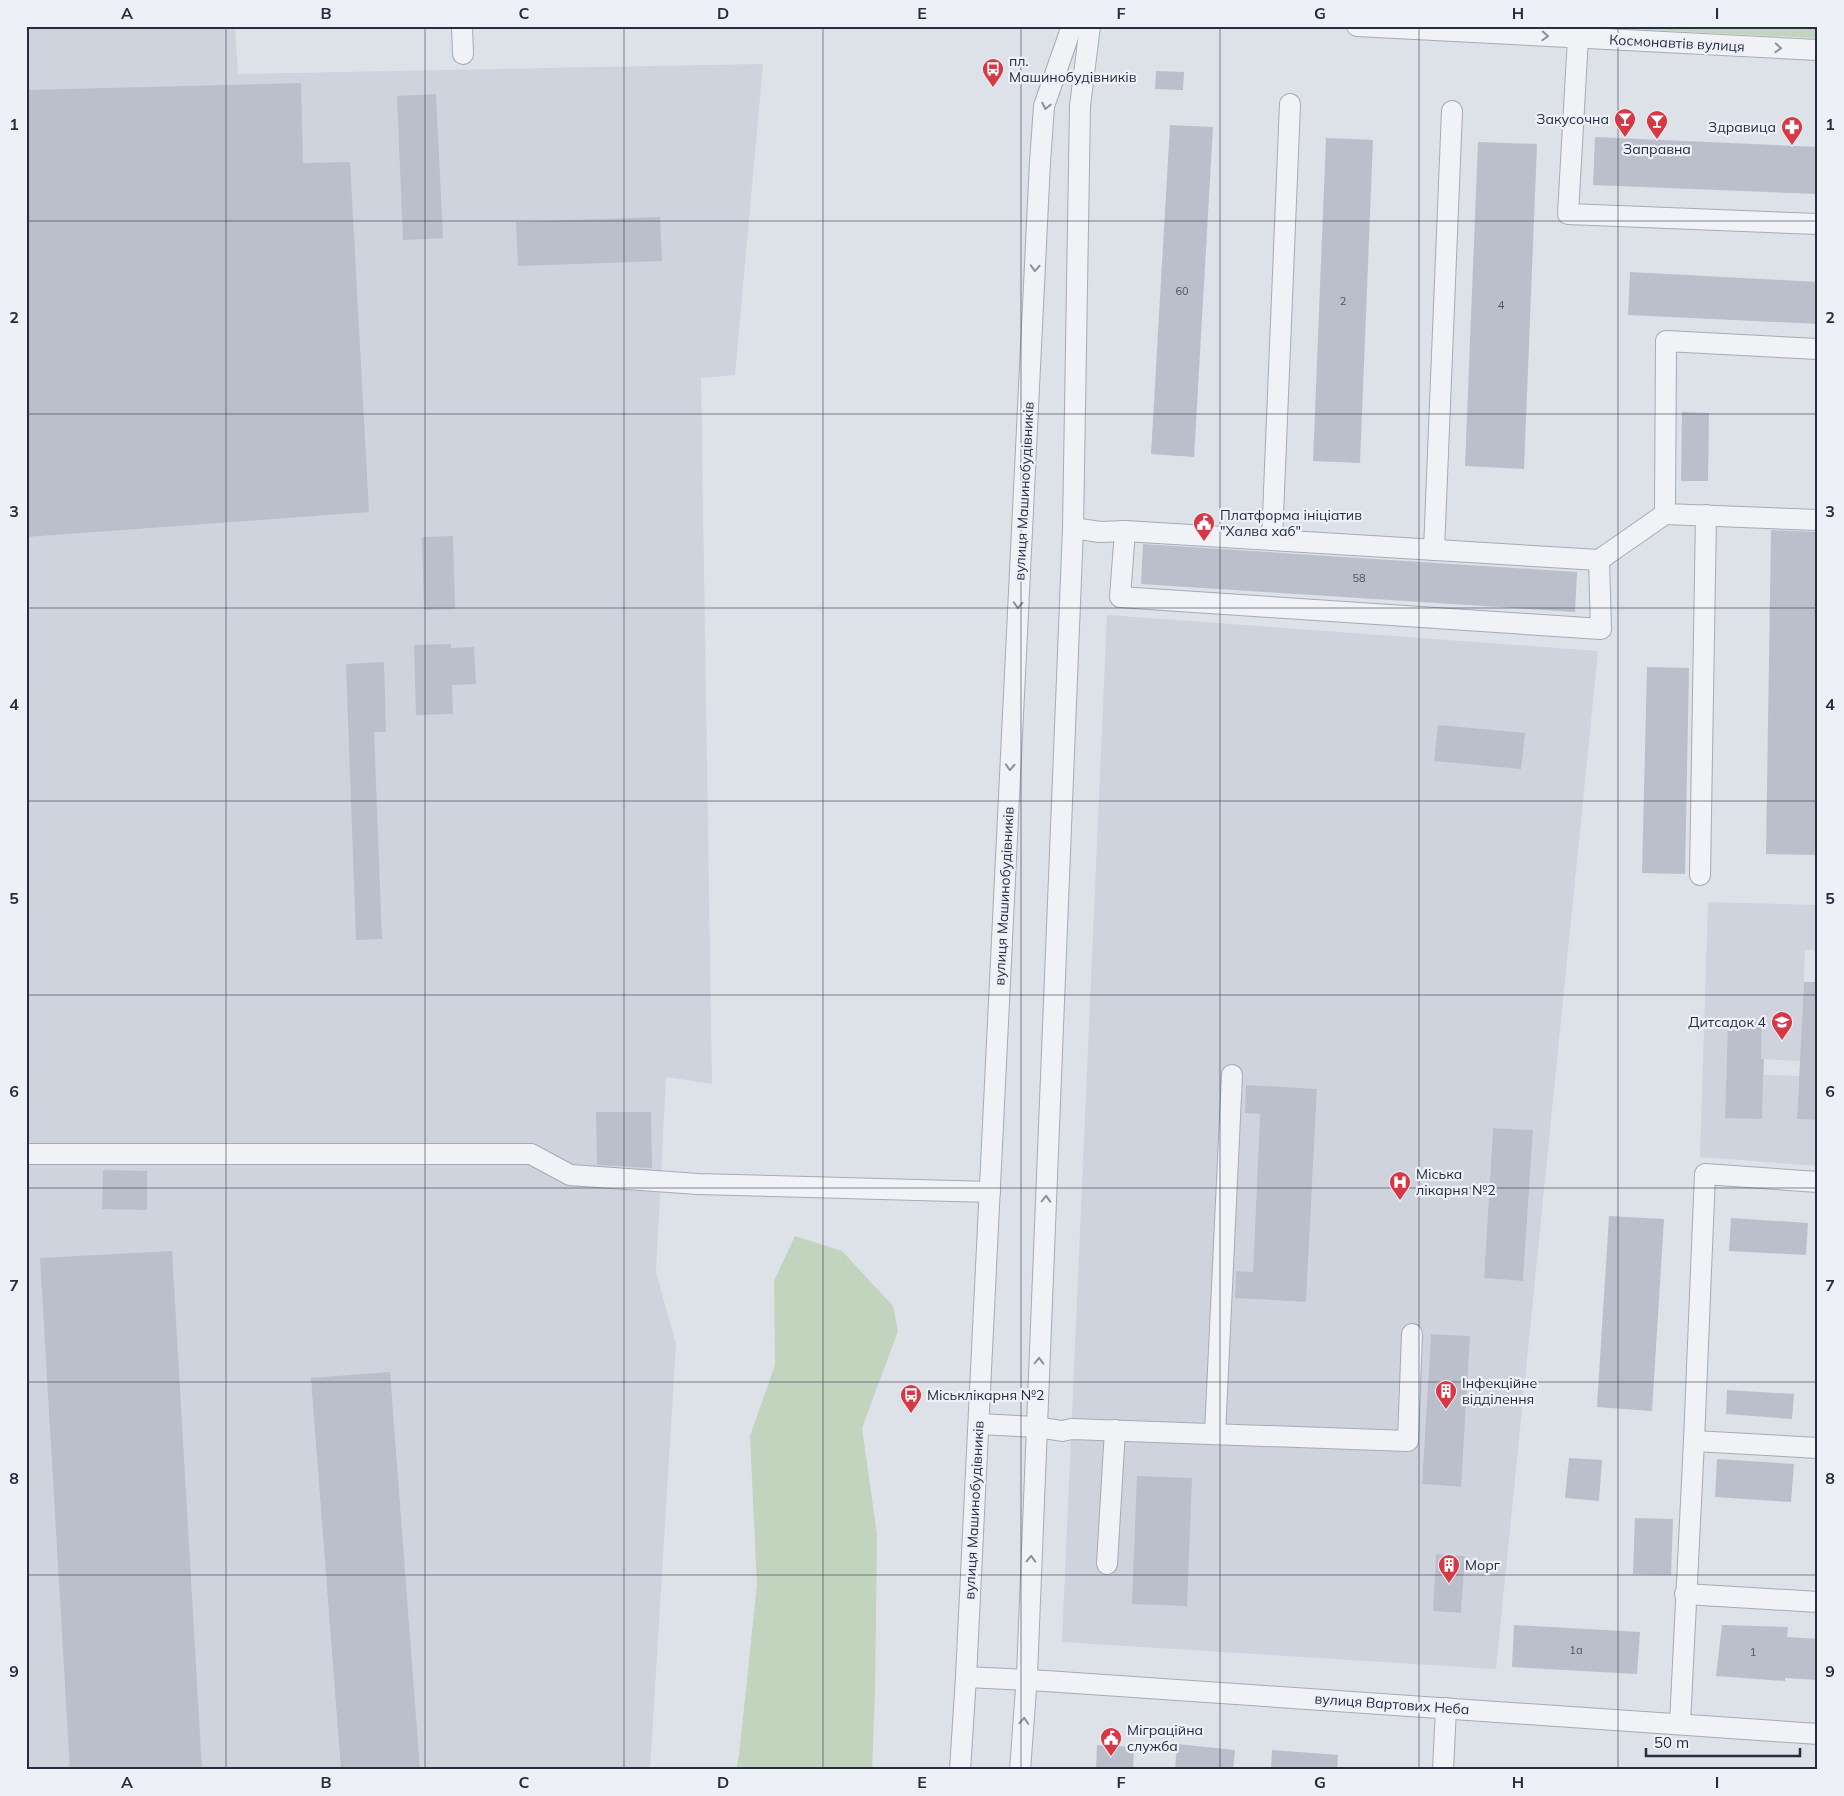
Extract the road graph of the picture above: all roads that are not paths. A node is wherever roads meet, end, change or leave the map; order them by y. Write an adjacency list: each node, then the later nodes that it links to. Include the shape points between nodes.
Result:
1 (462, 26): 8 (street)
2 (1072, 26): 25 (street, вулиця Машинобудівників, one-way to 25, via 1044,106 1040,162)
3 (1090, 26): 16 (street, via 1080,106)
4 (1357, 26): 6 (street, Космонавтів вулиця, one-way to 6)
5 (1639, 33): 6 (street, Космонавтів вулиця); 7 (street, Космонавтів вулиця, one-way to 7)
6 (1578, 38): 11 (street, via 1568,214)
7 (1818, 50)
8 (463, 54)
9 (1290, 104): 18 (street)
10 (1452, 111): 19 (street)
11 (1818, 224)
12 (1818, 348): 13 (street, via 1666,342)
13 (1664, 514): 14 (street); 20 (street)
14 (1706, 515): 15 (street); 21 (street)
15 (1818, 520)
16 (1073, 528): 17 (street); 28 (street, one-way to 16)
17 (1125, 531): 18 (street); 20 (street, via 1120,597 1601,629)
18 (1272, 540): 19 (street)
19 (1434, 550): 20 (street)
20 (1599, 560)
21 (1700, 875)
22 (1232, 1075): 30 (street)
23 (26, 1154): 25 (street, via 531,1154 570,1175 698,1184)
24 (1818, 1182): 31 (street, via 1705,1174)
25 (990, 1192): 27 (street, вулиця Машинобудівників)
26 (1412, 1334): 30 (street, via 1408,1441)
27 (979, 1424): 28 (street); 36 (street, вулиця Машинобудівників)
28 (1036, 1427): 29 (street, via 1062,1431); 37 (street, one-way to 28)
29 (1114, 1430): 30 (street); 33 (street)
30 (1215, 1434)
31 (1694, 1441): 32 (street); 34 (street)
32 (1818, 1448)
33 (1107, 1564)
34 (1685, 1594): 35 (street); 39 (street)
35 (1818, 1602)
36 (966, 1677): 37 (street, вулиця Вартових Неба); 41 (street, вулиця Машинобудівників)
37 (1026, 1680): 38 (street, вулиця Вартових Неба); 42 (street, one-way to 37)
38 (1446, 1708): 39 (street, вулиця Вартових Неба); 43 (street)
39 (1680, 1724): 40 (street, вулиця Вартових Неба)
40 (1818, 1734)
41 (960, 1770)
42 (1020, 1770)
43 (1444, 1770)

